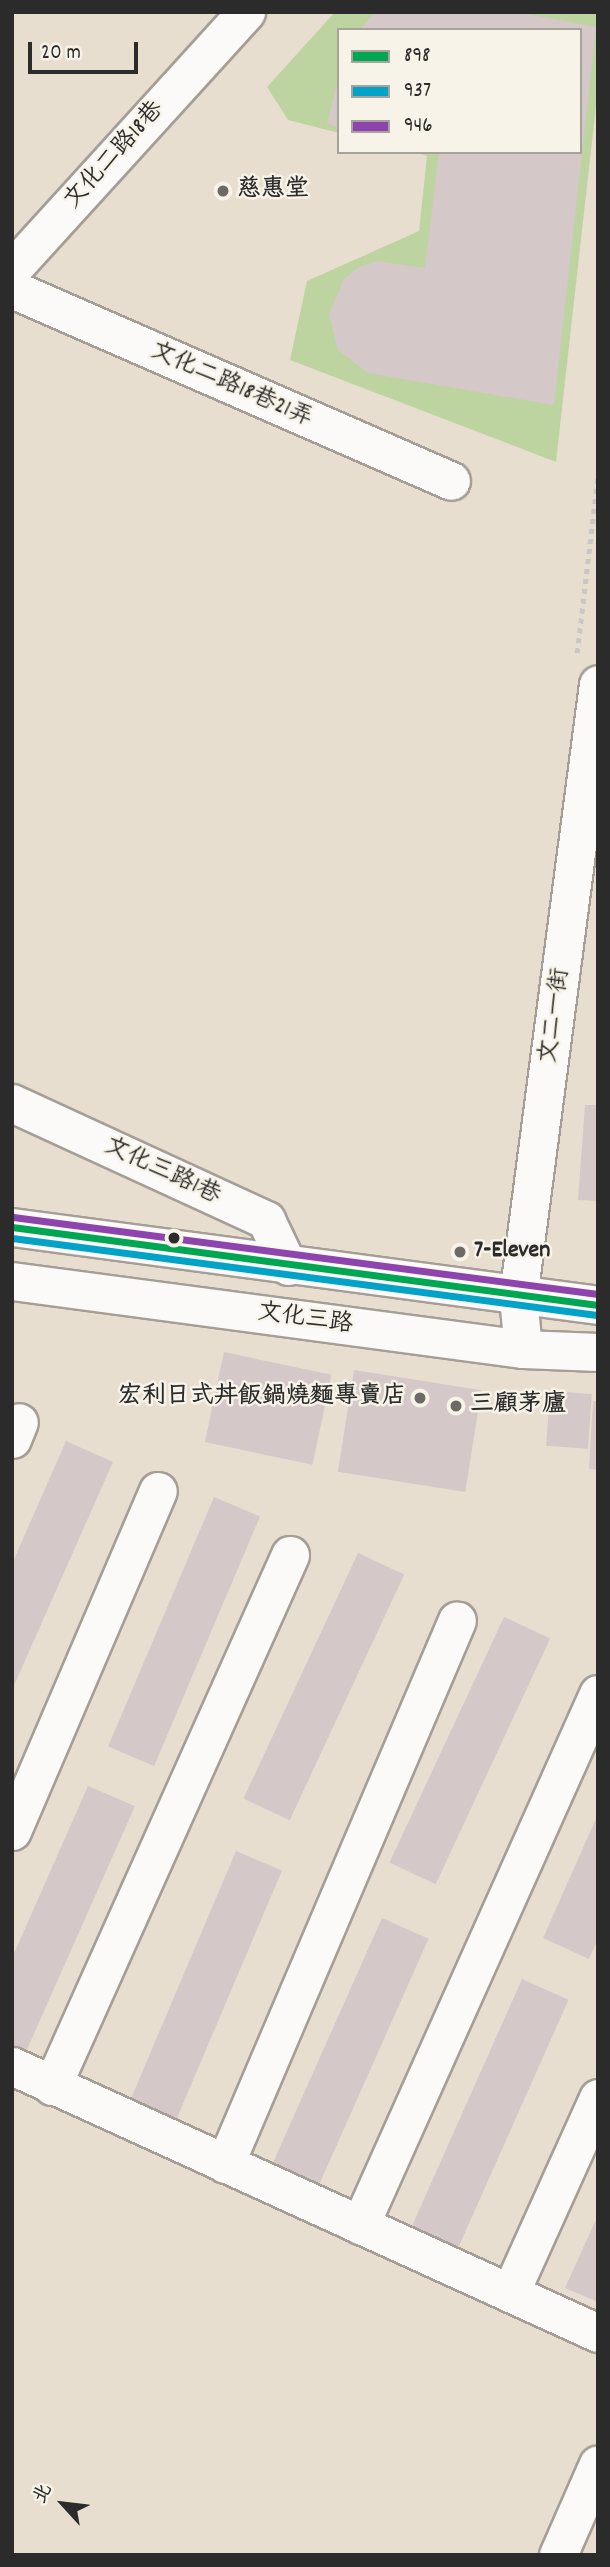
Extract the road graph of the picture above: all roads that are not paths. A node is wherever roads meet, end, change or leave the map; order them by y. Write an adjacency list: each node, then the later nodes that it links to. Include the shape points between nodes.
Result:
1 (246, 12): 2 (street, 文化二路18巷)
2 (12, 268)
3 (12, 289): 4 (street, 文化二路18巷21弄)
4 (451, 481)
5 (598, 684): 10 (street, 文二一街)
6 (12, 1103): 8 (street, 文化三路1巷, via 266,1220)
7 (12, 1227): 8 (street)
8 (288, 1266): 10 (street)
9 (12, 1281): 12 (street, 文化三路)
10 (518, 1297): 11 (street); 12 (street, 文二一街)
11 (598, 1304)
12 (523, 1349): 13 (street, 文化三路)
13 (598, 1352)
14 (159, 1491): 18 (street)
15 (290, 1555): 20 (street)
16 (457, 1620): 22 (street)
17 (598, 1694): 23 (street)
18 (12, 1830)
19 (12, 2066): 20 (street)
20 (52, 2086): 22 (street)
21 (598, 2098): 24 (street)
22 (225, 2164): 23 (street)
23 (360, 2225): 24 (street)
24 (510, 2293): 25 (street)
25 (598, 2333)
26 (598, 2464): 27 (street)
27 (558, 2555)

